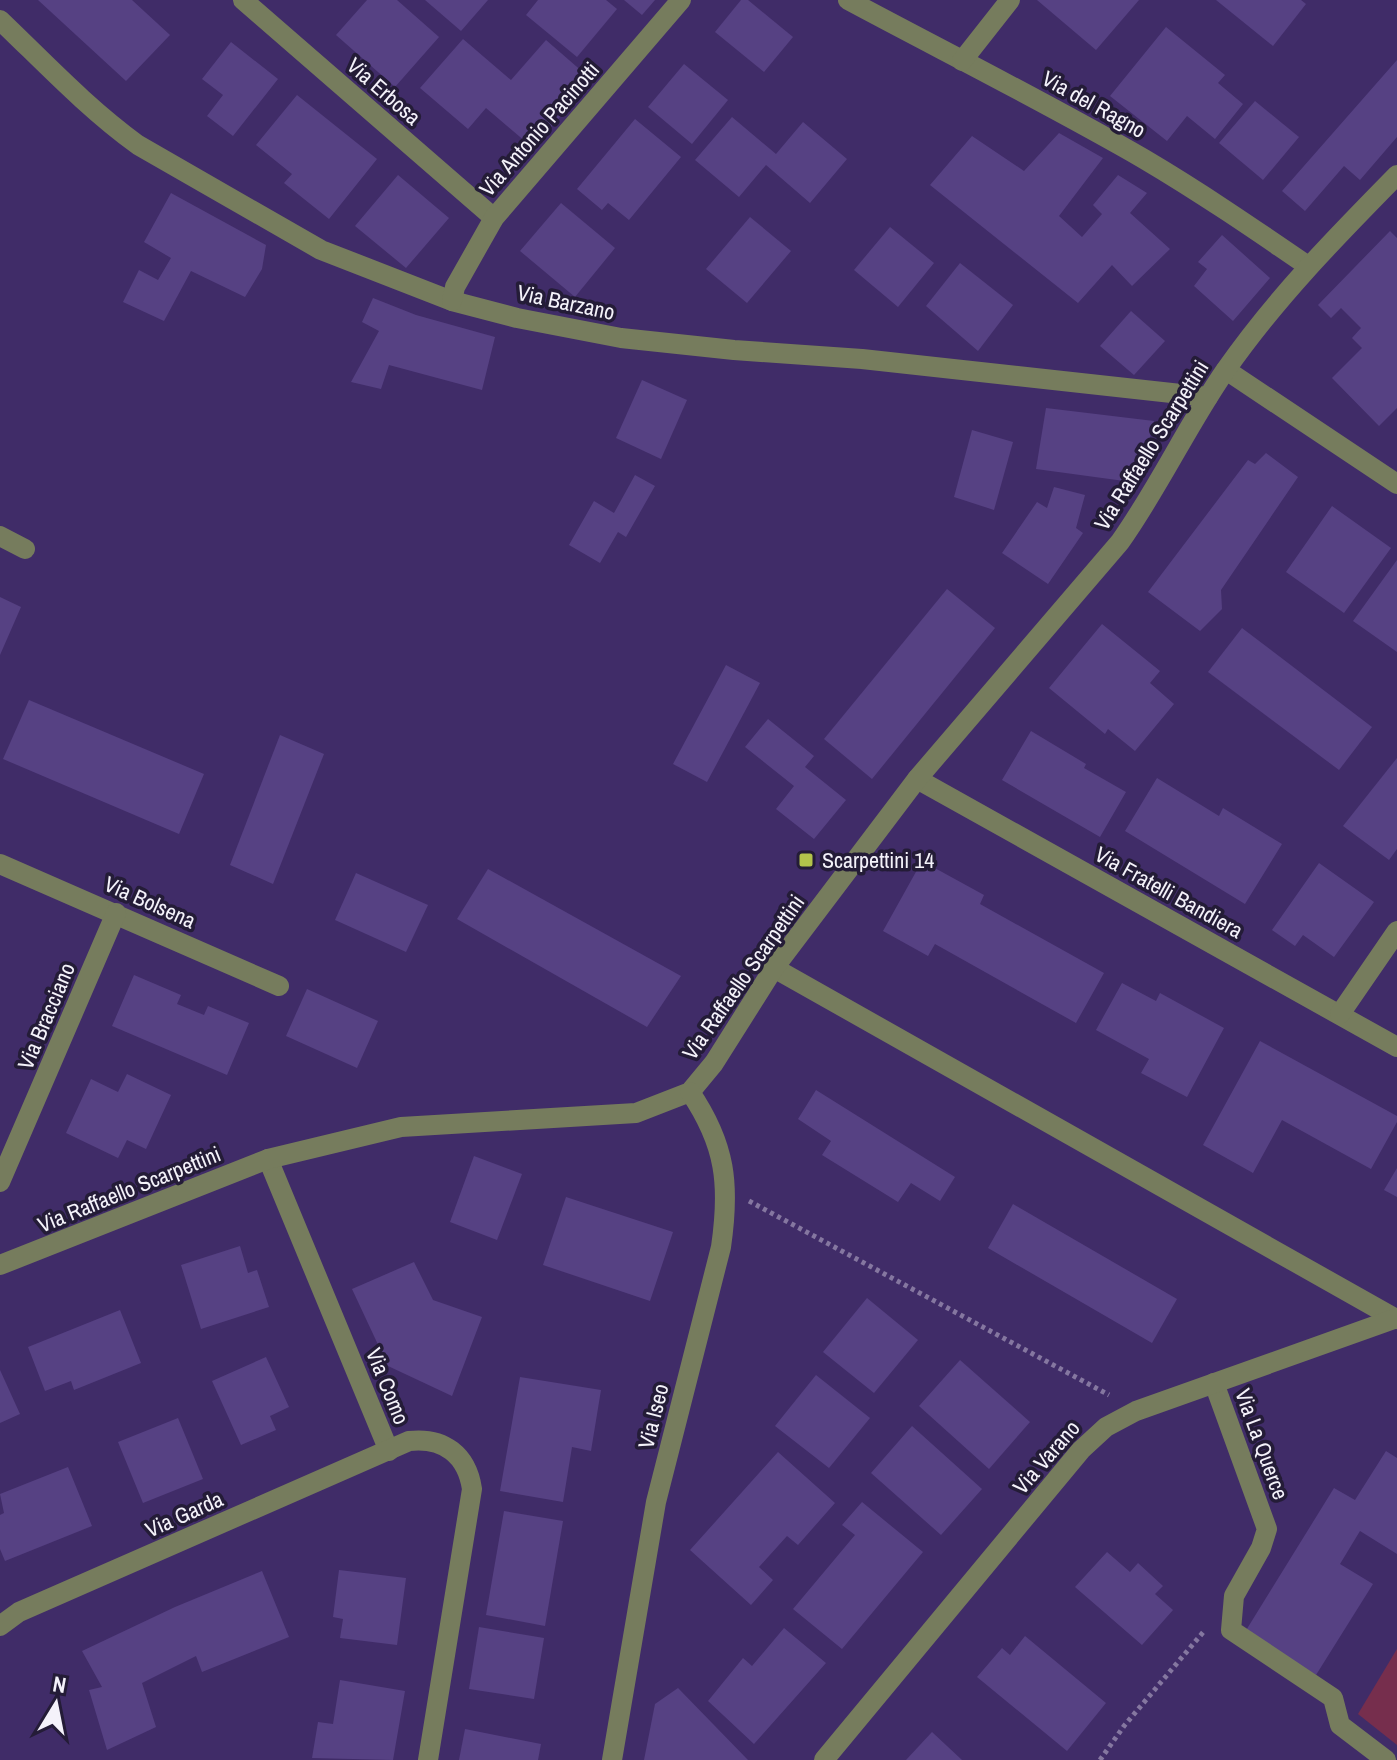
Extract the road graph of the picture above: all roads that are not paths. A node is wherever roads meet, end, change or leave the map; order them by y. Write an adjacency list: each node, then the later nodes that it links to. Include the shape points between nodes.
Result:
1 (243, 0): 8 (street, Via Erbosa)
2 (681, 0): 8 (street, Via Antonio Pacinotti)
3 (848, 0): 6 (street, Via del Ragno)
4 (1010, 0): 6 (street)
5 (0, 20): 10 (street, Via Barzano, via 69,88 138,145 321,250)
6 (962, 61): 9 (street, Via del Ragno, via 1147,161)
7 (1397, 175): 9 (street, Via Raffaello Scarpettini)
8 (494, 218): 10 (street, Via Antonio Pacinotti)
9 (1308, 266): 11 (street, Via Raffaello Scarpettini)
10 (452, 301): 12 (street, Via Barzano, via 621,338)
11 (1226, 370): 12 (street, Via Raffaello Scarpettini); 13 (street)
12 (1208, 397): 16 (street, Via Raffaello Scarpettini, via 1150,501 1120,542)
13 (1397, 484)
14 (0, 536): 15 (street)
15 (25, 549)
16 (917, 779): 20 (street, Via Raffaello Scarpettini); 22 (street, Via Fratelli Bandiera)
17 (0, 864): 18 (street, Via Bolsena)
18 (116, 913): 21 (street, Via Bolsena); 26 (street, Via Bracciano)
19 (1397, 931): 22 (street)
20 (774, 968): 24 (street, Via Raffaello Scarpettini); 28 (street)
21 (279, 986)
22 (1340, 1014): 23 (street, Via Fratelli Bandiera)
23 (1397, 1047)
24 (690, 1092): 25 (street, Via Raffaello Scarpettini, via 636,1113 401,1127); 33 (street, Via Iseo, via 717,1139 726,1189 721,1247 656,1502)
25 (268, 1159): 27 (street, Via Raffaello Scarpettini); 30 (street, Via Como)
26 (0, 1182)
27 (0, 1265)
28 (1396, 1319): 29 (street, Via Varano)
29 (1214, 1383): 34 (street, Via Varano, via 1136,1411 1106,1427 1081,1450); 35 (street, Via La Querce, via 1267,1529 1234,1596 1231,1630 1333,1698 1340,1725)
30 (389, 1451): 31 (street, Via Garda, via 19,1612); 32 (street, Via Como, via 409,1441 439,1443 463,1461 472,1489)
31 (0, 1626)
32 (428, 1760)
33 (612, 1760)
34 (824, 1760)
35 (1386, 1760)

